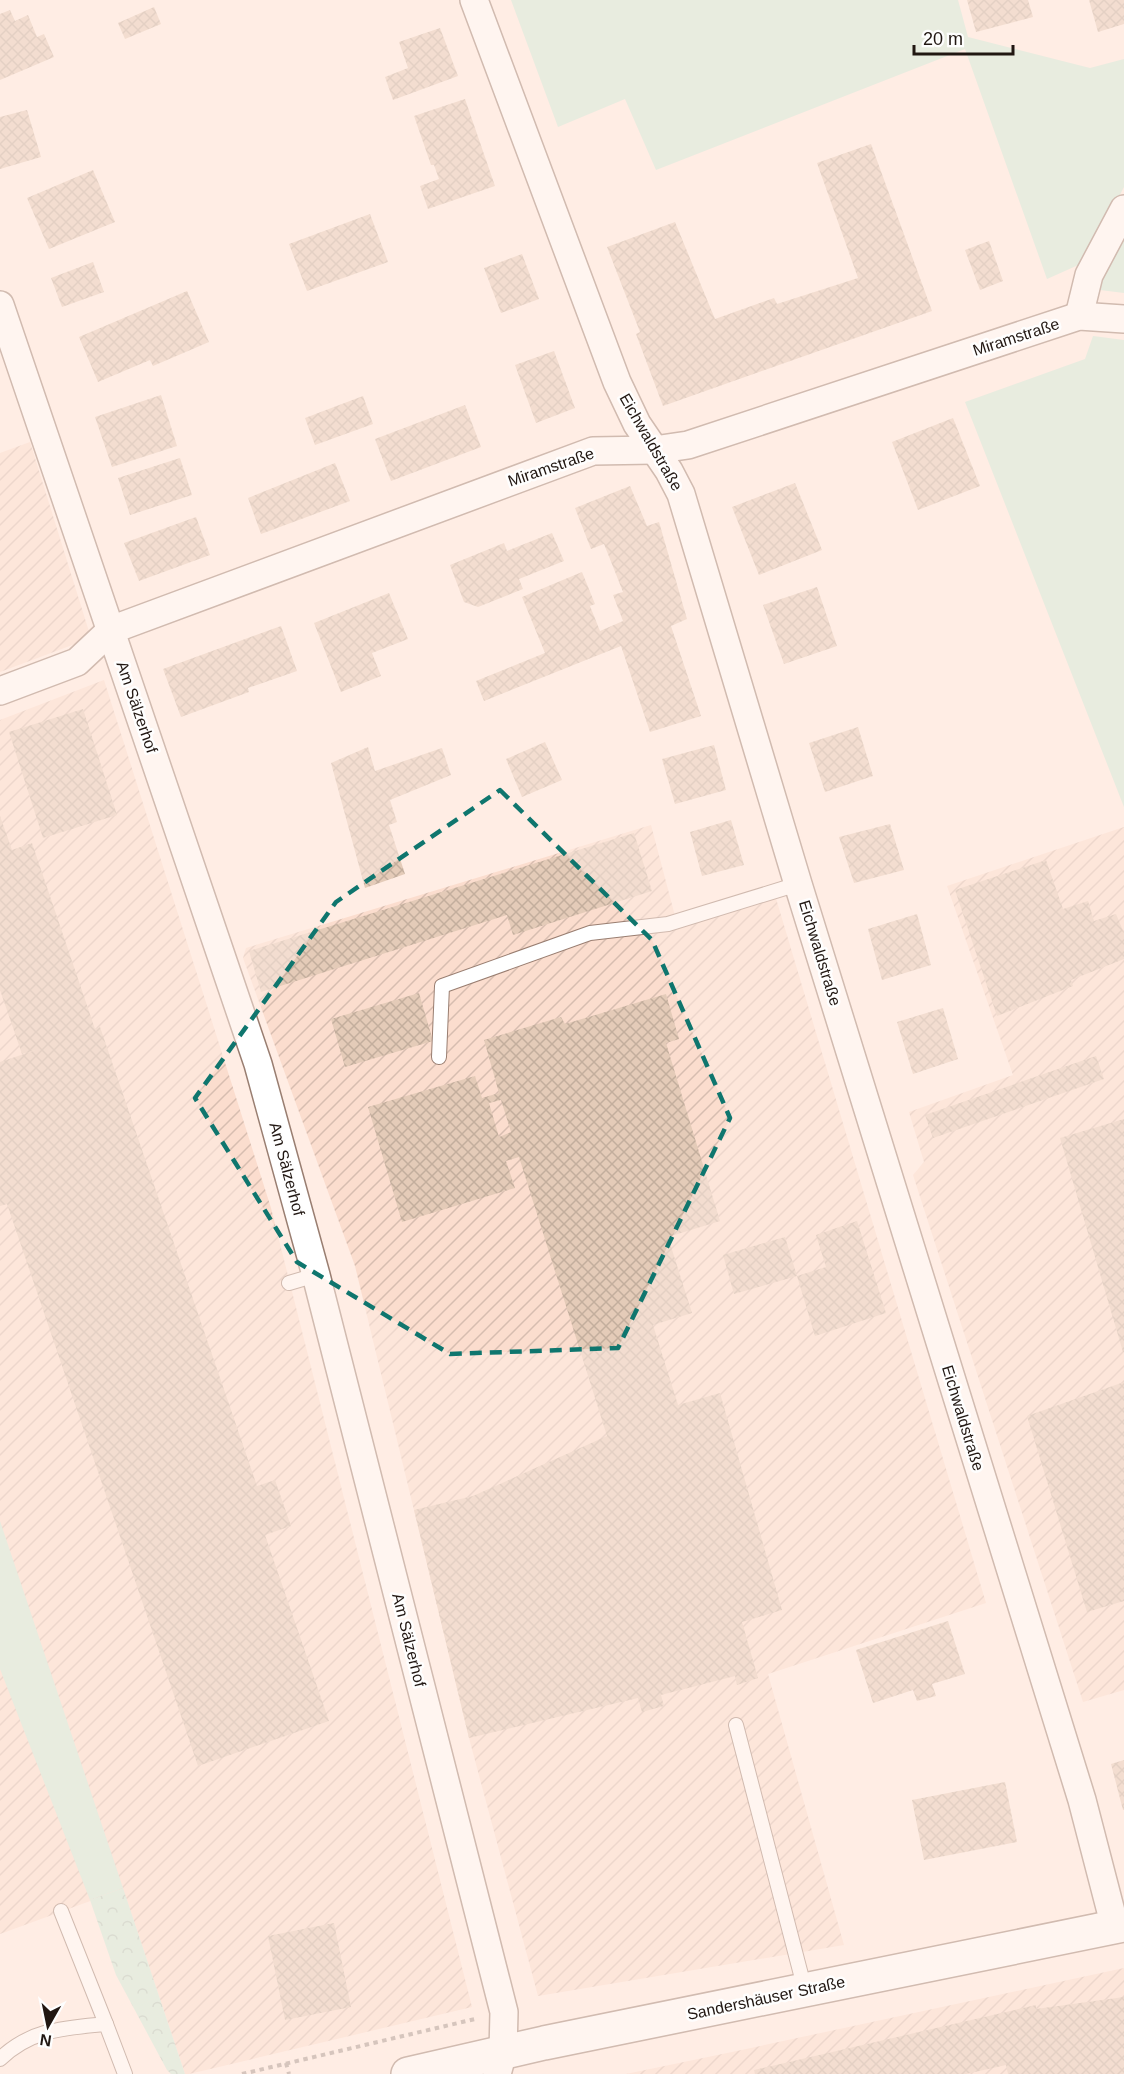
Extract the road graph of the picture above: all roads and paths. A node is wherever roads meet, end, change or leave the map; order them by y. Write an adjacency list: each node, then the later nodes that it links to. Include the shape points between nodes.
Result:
1 (474, 0): 6 (street, Eichwaldstraße, via 617,382)
2 (1124, 209): 4 (street, via 1089,274)
3 (0, 305): 7 (street, Am Sälzerhof)
4 (1088, 315): 5 (street, Miramstraße); 6 (street, Miramstraße, via 688,445)
5 (1124, 319)
6 (654, 450): 7 (street, Miramstraße, via 593,451); 9 (street, Eichwaldstraße, via 681,494)
7 (111, 630): 8 (street, Miramstraße, via 77,662); 11 (street, Am Sälzerhof, via 258,1064)
8 (0, 691)
9 (798, 884): 10 (lane, via 668,924 590,933 442,986); 15 (street, Eichwaldstraße)
10 (438, 1057)
11 (316, 1275): 12 (lane); 17 (street, Am Sälzerhof)
12 (289, 1283)
13 (736, 1725): 16 (lane)
14 (61, 1911): 18 (lane)
15 (1119, 1926): 16 (main road, Sandershäuser Straße)
16 (805, 1990): 21 (main road, Sandershäuser Straße)
17 (504, 2012): 20 (path); 21 (street, Am Sälzerhof)
18 (106, 2024): 19 (lane, via 36,2034); 22 (lane)
19 (0, 2059)
20 (286, 2063): 23 (path); 24 (path)
21 (500, 2063): 25 (main road, Sandershäuser Straße)
22 (124, 2074)
23 (242, 2074)
24 (289, 2074)
25 (408, 2074)

